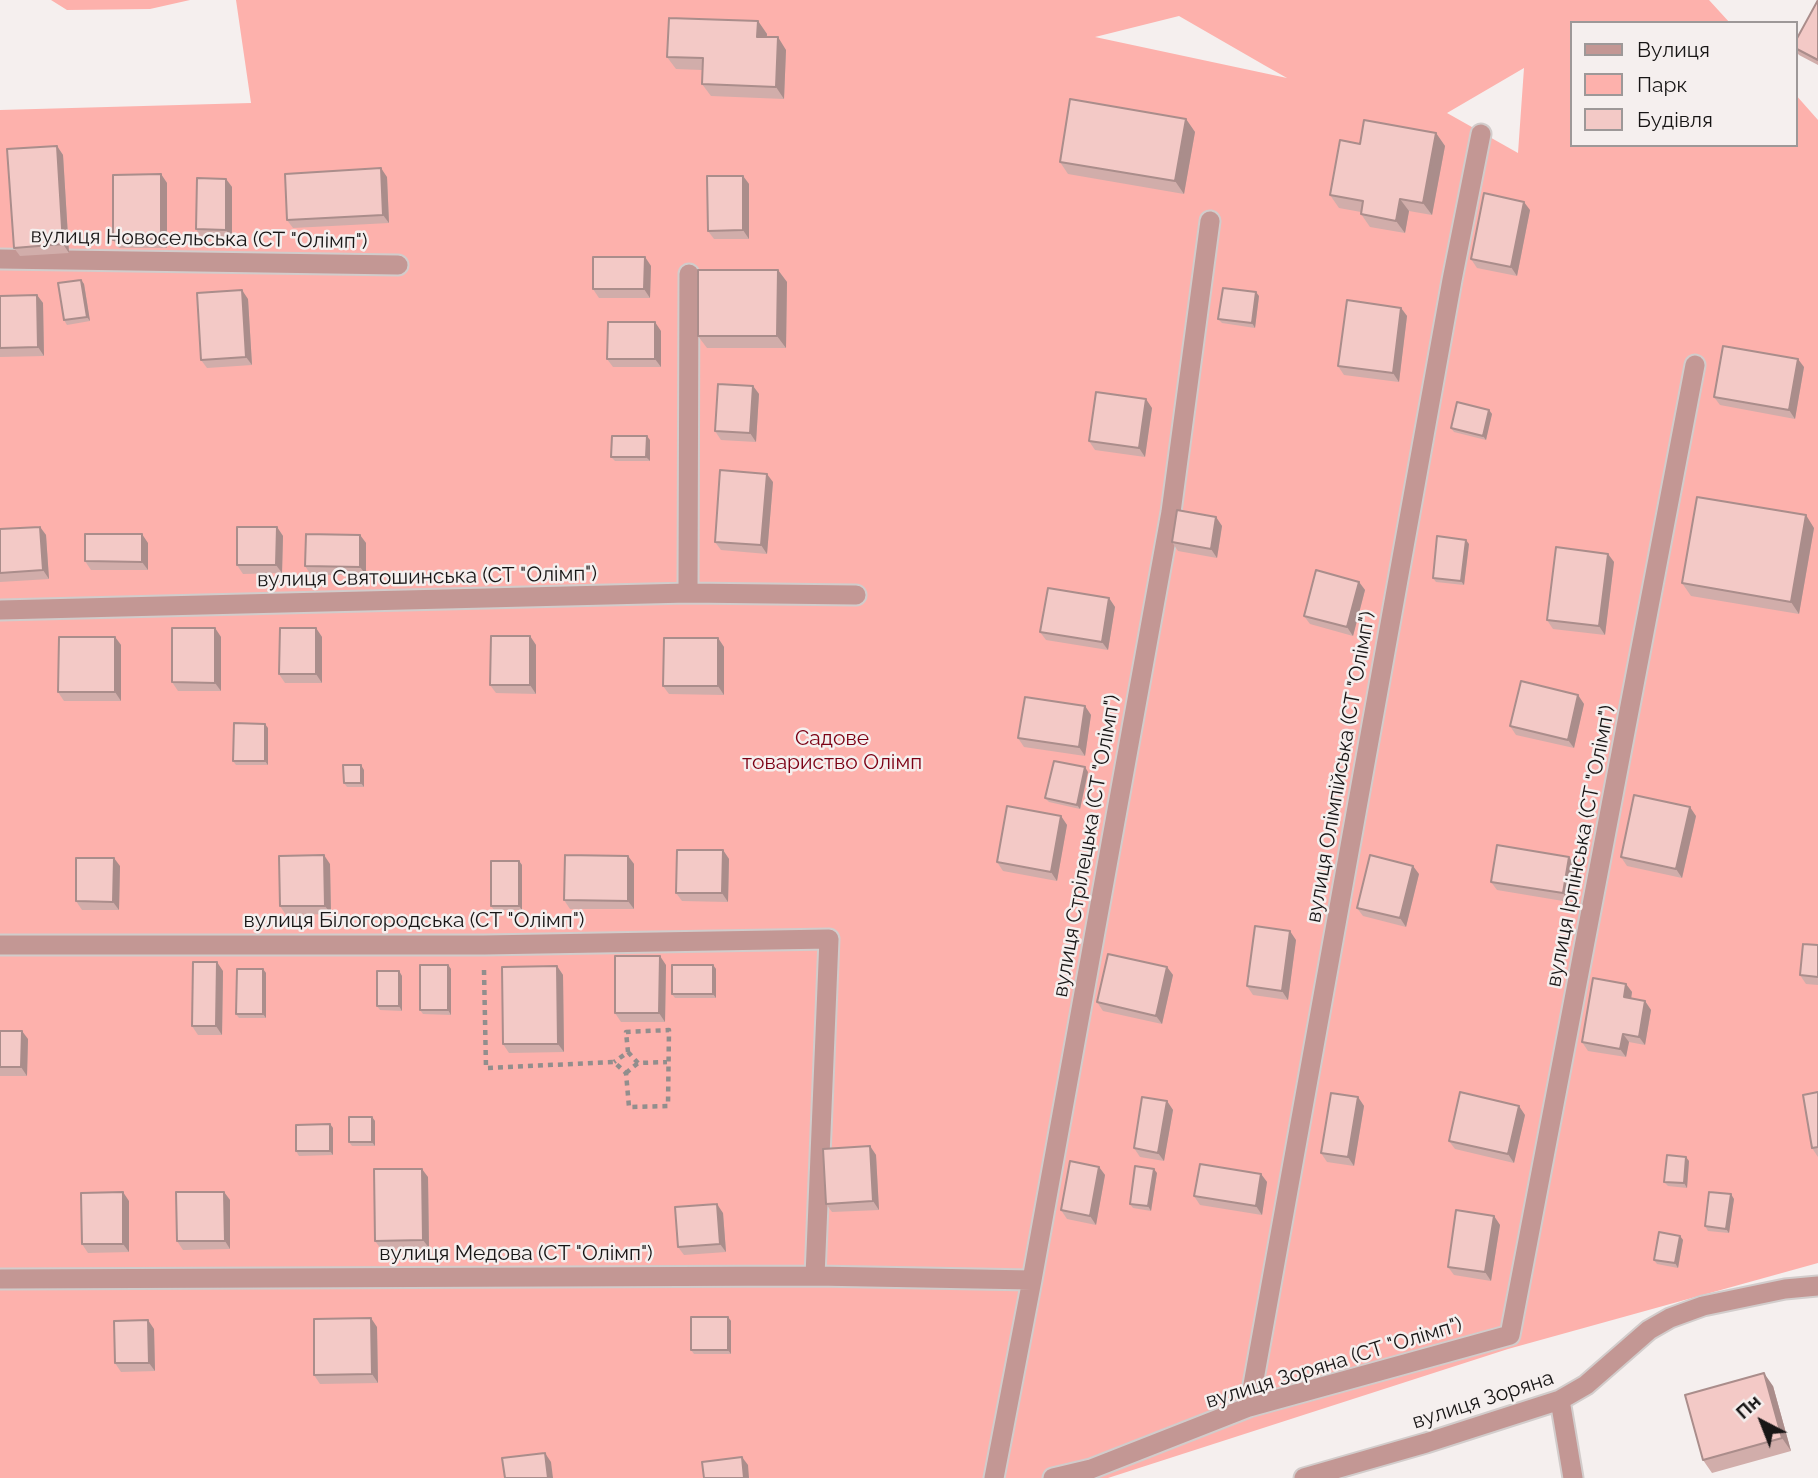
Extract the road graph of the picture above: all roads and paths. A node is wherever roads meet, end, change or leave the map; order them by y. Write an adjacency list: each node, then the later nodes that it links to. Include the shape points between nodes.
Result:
1 (1481, 134): 23 (street, вулиця Олімпійська (СТ "Олімп"))
2 (1210, 221): 19 (street, вулиця Стрілецька (СТ "Олімп"), via 1171,512)
3 (0, 259): 4 (street, вулиця Новосельська (СТ "Олімп"))
4 (398, 265)
5 (689, 274): 7 (street)
6 (1695, 365): 21 (street, вулиця Ірпінська (СТ "Олімп"))
7 (688, 593): 8 (street, вулиця Святошинська (СТ "Олімп")); 9 (street, вулиця Святошинська (СТ "Олімп"))
8 (856, 595)
9 (0, 610)
10 (0, 945): 11 (street, вулиця Білогородська (СТ "Олімп"))
11 (484, 945): 13 (path, via 486,1069); 17 (street, вулиця Білогородська (СТ "Олімп"), via 829,939)
12 (628, 1052): 13 (path); 14 (path, via 626,1032 669,1030); 15 (path)
13 (614, 1062): 16 (path)
14 (667, 1062): 15 (path); 16 (path, via 668,1106 629,1107)
15 (638, 1063): 16 (path)
16 (626, 1073)
17 (815, 1276): 18 (street, вулиця Медова (СТ "Олімп")); 19 (street, вулиця Медова (СТ "Олімп"))
18 (0, 1279)
19 (1032, 1280): 24 (street, вулиця Стрілецька (СТ "Олімп"))
20 (1818, 1286): 22 (street, вулиця Зоряна, via 1703,1306 1670,1318 1586,1385)
21 (1510, 1335): 23 (street, вулиця Зоряна (СТ "Олімп"))
22 (1560, 1400): 26 (street, вулиця Зоряна); 27 (street)
23 (1249, 1407): 25 (street, вулиця Зоряна (СТ "Олімп"), via 1091,1469)
24 (995, 1478)
25 (1053, 1478)
26 (1304, 1478)
27 (1573, 1478)

